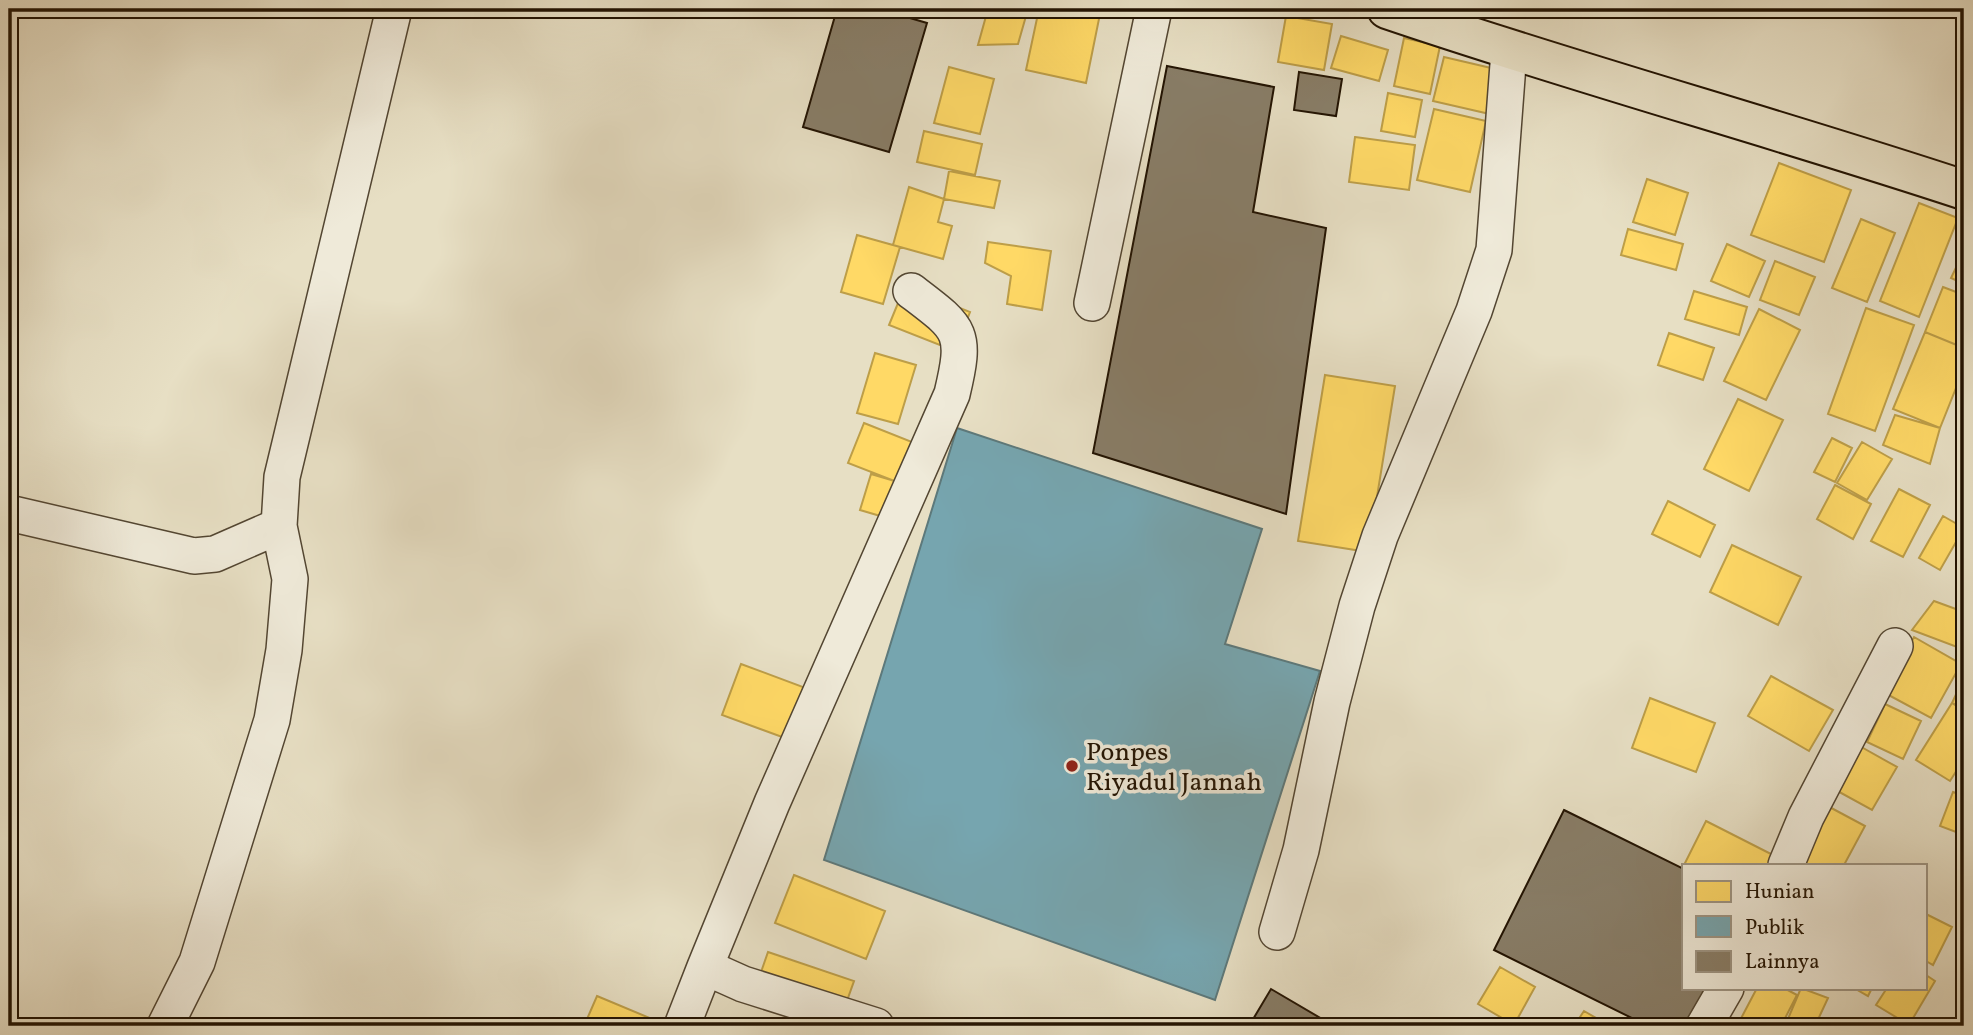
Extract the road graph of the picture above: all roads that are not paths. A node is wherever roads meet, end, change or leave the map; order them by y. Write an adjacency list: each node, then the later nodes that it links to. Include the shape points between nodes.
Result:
1 (394, 9): 10 (street, via 282,477)
2 (1154, 9): 8 (street)
3 (1387, 9): 4 (main road)
4 (1459, 22): 5 (main road)
5 (1509, 51): 6 (main road); 13 (street, via 1494,250 1474,311 1380,536 1357,606 1301,850)
6 (1964, 190)
7 (911, 291): 14 (street, via 952,322 959,335 961,358 952,394)
8 (1092, 303)
9 (9, 513): 10 (street, via 194,556 215,554)
10 (279, 526): 16 (street, via 290,579 272,720 197,962)
11 (1895, 646): 12 (street)
12 (1786, 864)
13 (1277, 932)
14 (705, 967): 17 (street); 18 (street, via 743,984)
15 (1725, 990): 19 (street)
16 (164, 1026)
17 (682, 1026)
18 (876, 1026)
19 (1704, 1026)

